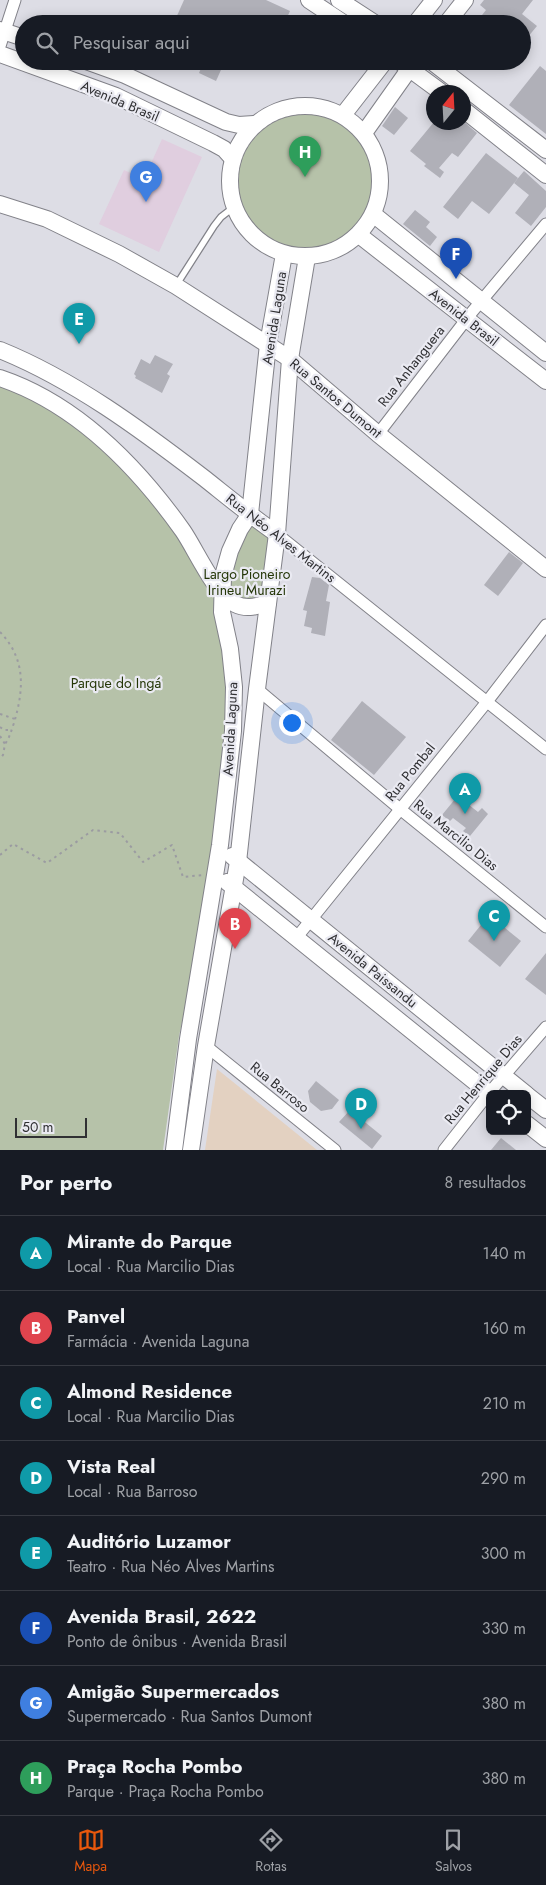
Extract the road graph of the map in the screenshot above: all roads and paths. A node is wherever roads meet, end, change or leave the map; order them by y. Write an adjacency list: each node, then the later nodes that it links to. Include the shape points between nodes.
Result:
1 (15, 0): 10 (street)
2 (309, 0): 6 (main road)
3 (339, 0): 7 (main road)
4 (434, 0): 8 (main road)
5 (465, 0): 9 (main road)
6 (331, 15)
7 (362, 15)
8 (422, 15)
9 (453, 15)
10 (2, 36): 11 (main road)
11 (15, 37)
12 (0, 54): 13 (main road, Avenida Brasil)
13 (15, 59)
14 (44, 70): 27 (main road, Avenida Brasil, via 116,96 213,142)
15 (109, 70): 23 (main road, Avenida Brasil, via 226,122)
16 (378, 70): 21 (main road)
17 (404, 70): 24 (main road)
18 (415, 70): 20 (main road)
19 (443, 70): 26 (main road)
20 (433, 85)
21 (343, 115): 23 (main road, via 304,107 285,109); 24 (main road)
22 (471, 116): 28 (main road)
23 (254, 124): 27 (main road, via 241,140)
24 (364, 133): 31 (main road, via 380,171 380,195)
25 (248, 144): 25 (path, via 268,124 290,114 325,115 347,126 366,146 374,166 376,188 366,218 346,238 320,250 294,250 266,238 246,216 239,198 238,168)
26 (546, 150)
27 (233, 159): 30 (main road, via 230,183)
28 (546, 175)
29 (0, 204): 36 (main road, Rua Santos Dumont, via 47,220 119,254)
30 (234, 207): 34 (main road, via 246,229 265,245); 36 (lane, via 214,226)
31 (373, 214): 33 (main road); 37 (main road, Avenida Brasil)
32 (546, 224): 37 (street, Rua Anhanguera)
33 (359, 235): 35 (main road, via 335,251); 38 (main road, Avenida Brasil)
34 (284, 254): 35 (main road); 39 (main road, Avenida Laguna)
35 (307, 257): 42 (main road, Avenida Laguna)
36 (176, 286): 39 (main road, Rua Santos Dumont)
37 (481, 301): 38 (street, Rua Anhanguera); 41 (main road, Avenida Brasil)
38 (467, 318): 44 (main road, Avenida Brasil); 45 (street, Rua Anhanguera)
39 (268, 344): 42 (main road, Rua Santos Dumont); 46 (main road, Avenida Laguna)
40 (0, 350): 46 (main road, Rua Néo Alves Martins, via 55,376 107,408)
41 (546, 353)
42 (290, 359): 45 (main road, Rua Santos Dumont); 47 (main road, Avenida Laguna)
43 (0, 378): 49 (main road, via 50,402 93,430 126,462 184,532)
44 (546, 381)
45 (378, 434): 48 (main road, Rua Santos Dumont)
46 (250, 514): 47 (main road, Rua Néo Alves Martins); 49 (main road, Avenida Laguna, via 230,551)
47 (277, 534): 50 (main road, Avenida Laguna); 54 (street, Rua Néo Alves Martins)
48 (546, 569)
49 (222, 594): 50 (main road, via 235,604 251,608); 64 (main road, Avenida Laguna, via 234,687 233,730)
50 (268, 603): 53 (main road, Avenida Laguna)
51 (546, 625): 54 (street, Rua Pombal)
52 (0, 632): 56 (path, via 14,649 21,671 21,697)
53 (257, 689): 63 (street, Rua Marcilio Dias); 66 (main road, Avenida Laguna)
54 (486, 702): 61 (street, Rua Néo Alves Martins); 63 (street, Rua Pombal)
55 (0, 714): 56 (path)
56 (15, 719): 58 (path)
57 (0, 727): 58 (path)
58 (12, 730): 60 (path)
59 (0, 736): 60 (path)
60 (5, 744): 62 (path)
61 (546, 749)
62 (0, 759)
63 (400, 809): 69 (street, Rua Pombal); 70 (street, Rua Marcilio Dias)
64 (220, 845): 66 (main road, Avenida Paissandu); 67 (main road, Avenida Laguna)
65 (0, 856): 67 (path, via 13,844 47,864 93,830 120,833 142,862 172,845 183,877)
66 (238, 862): 68 (main road, Avenida Laguna); 69 (main road, Avenida Paissandu)
67 (215, 873): 68 (main road, Avenida Paissandu); 83 (main road, Avenida Laguna)
68 (234, 886): 71 (main road, Avenida Paissandu); 73 (main road, Avenida Laguna)
69 (311, 920): 71 (street, Rua Pombal); 74 (main road, Avenida Paissandu)
70 (546, 927)
71 (297, 937): 77 (main road, Avenida Paissandu)
72 (546, 1027): 74 (street, Rua Henrique Dias)
73 (206, 1046): 84 (main road, Avenida Laguna); 85 (street, Rua Barroso)
74 (504, 1076): 75 (street, Rua Henrique Dias); 76 (main road, Avenida Paissandu)
75 (492, 1090)
76 (522, 1090)
77 (486, 1092)
78 (531, 1097): 80 (main road, Avenida Paissandu)
79 (486, 1098): 86 (street, Rua Henrique Dias)
80 (546, 1110)
81 (531, 1127): 82 (main road)
82 (546, 1139)
83 (174, 1150)
84 (192, 1150)
85 (335, 1150)
86 (444, 1150)

